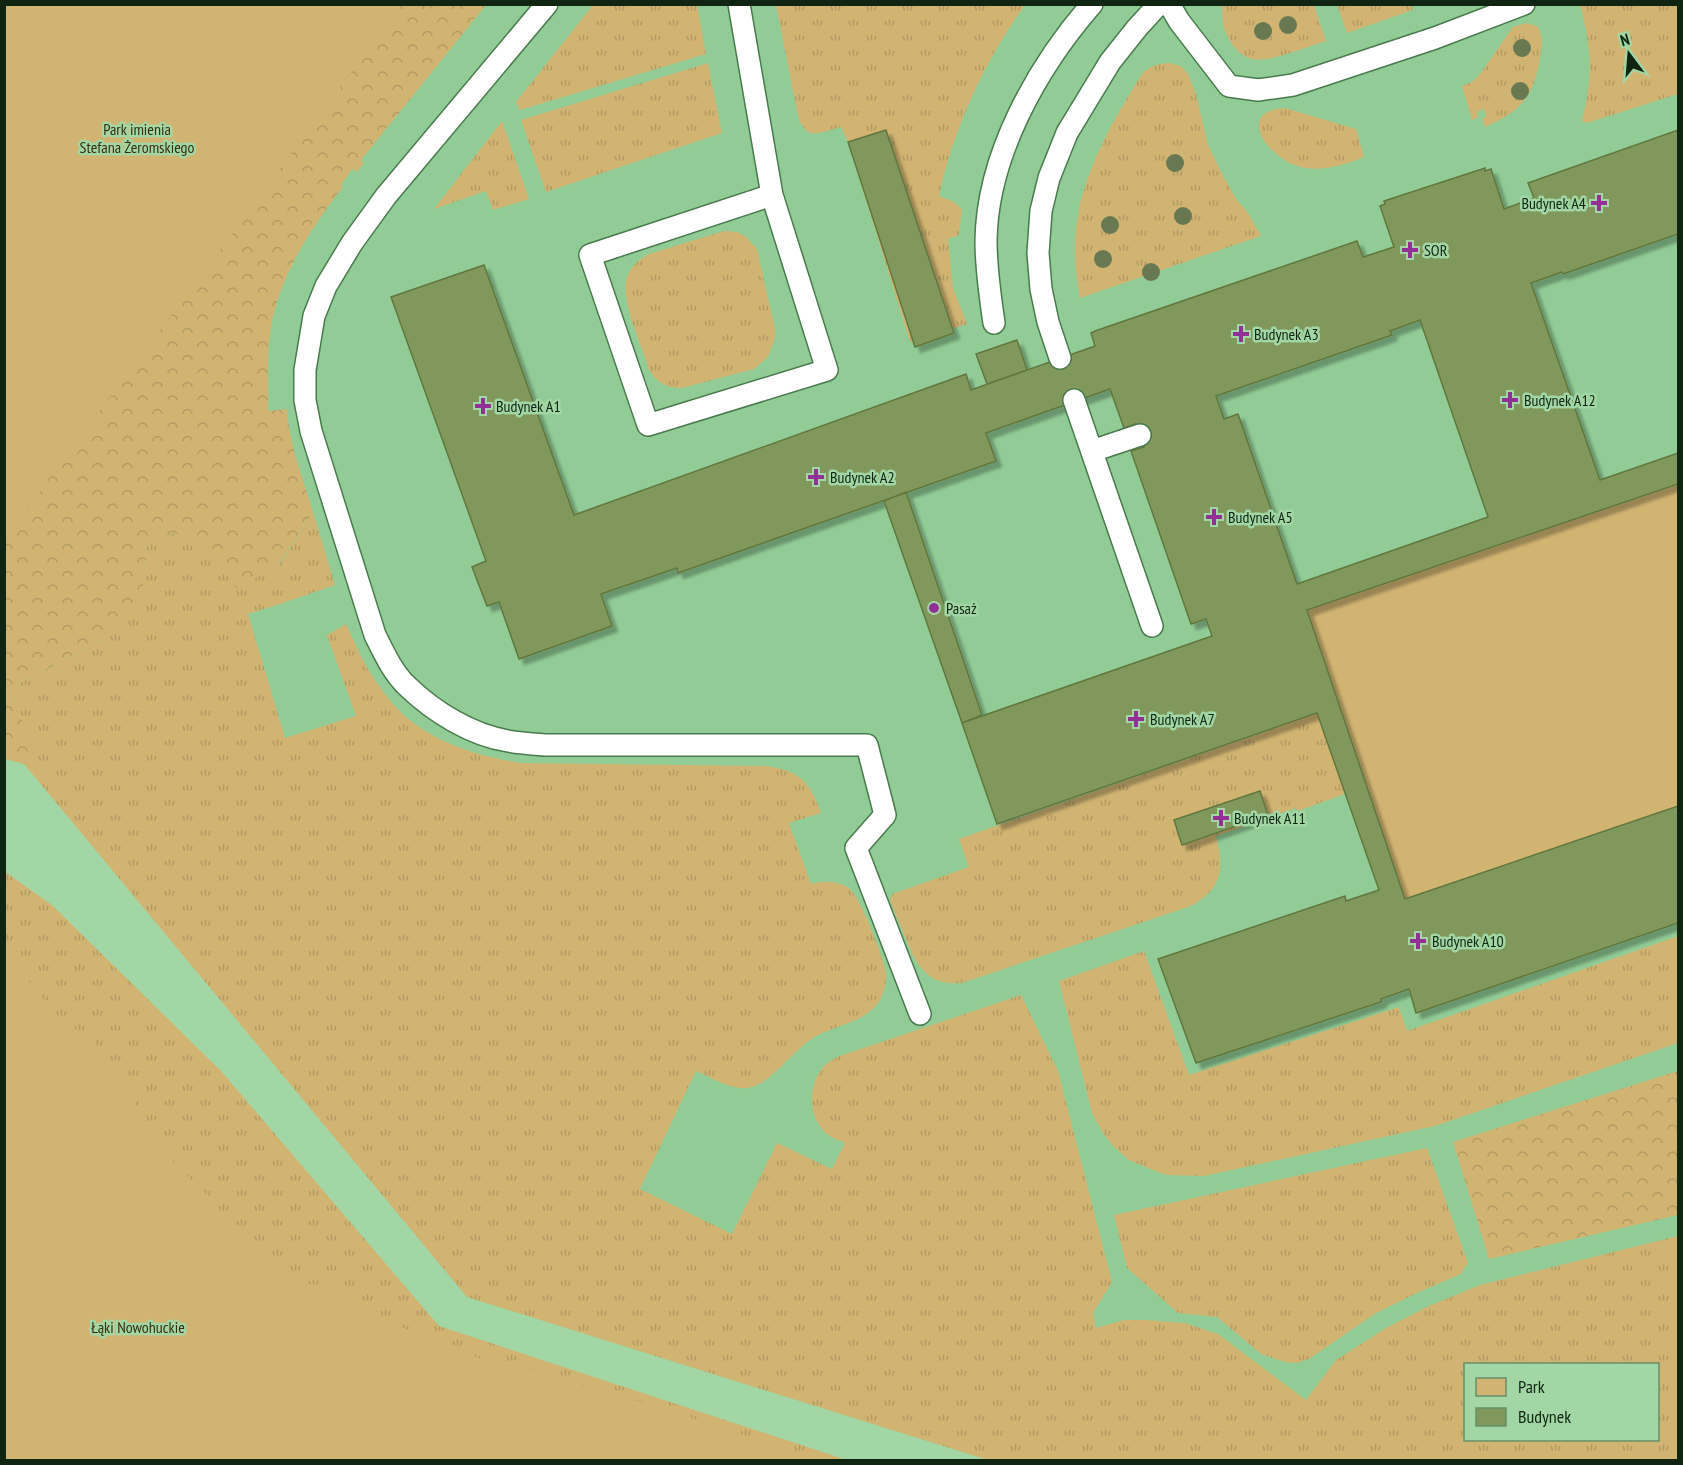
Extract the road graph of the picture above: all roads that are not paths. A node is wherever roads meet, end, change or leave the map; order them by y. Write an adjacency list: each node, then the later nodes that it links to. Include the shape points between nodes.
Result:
1 (547, 4): 14 (lane, via 386,196 326,286 314,316 305,370 305,400 311,431 375,635 406,686 470,730 506,741 545,745 867,745 885,815 856,848)
2 (739, 4): 7 (lane)
3 (1092, 4): 8 (lane, via 1047,66 1022,109 1002,156 986,240)
4 (1159, 4): 9 (lane, via 1110,63 1066,133 1049,178 1041,211 1038,253 1041,289)
5 (1168, 4): 6 (lane, via 1229,86 1258,90 1293,85 1347,68)
6 (1524, 4)
7 (772, 195): 7 (lane, via 827,370 648,425 590,255)
8 (994, 323)
9 (1060, 358)
10 (1074, 400): 12 (lane)
11 (1140, 435): 12 (lane)
12 (1092, 451): 13 (lane)
13 (1152, 626)
14 (920, 1014)

